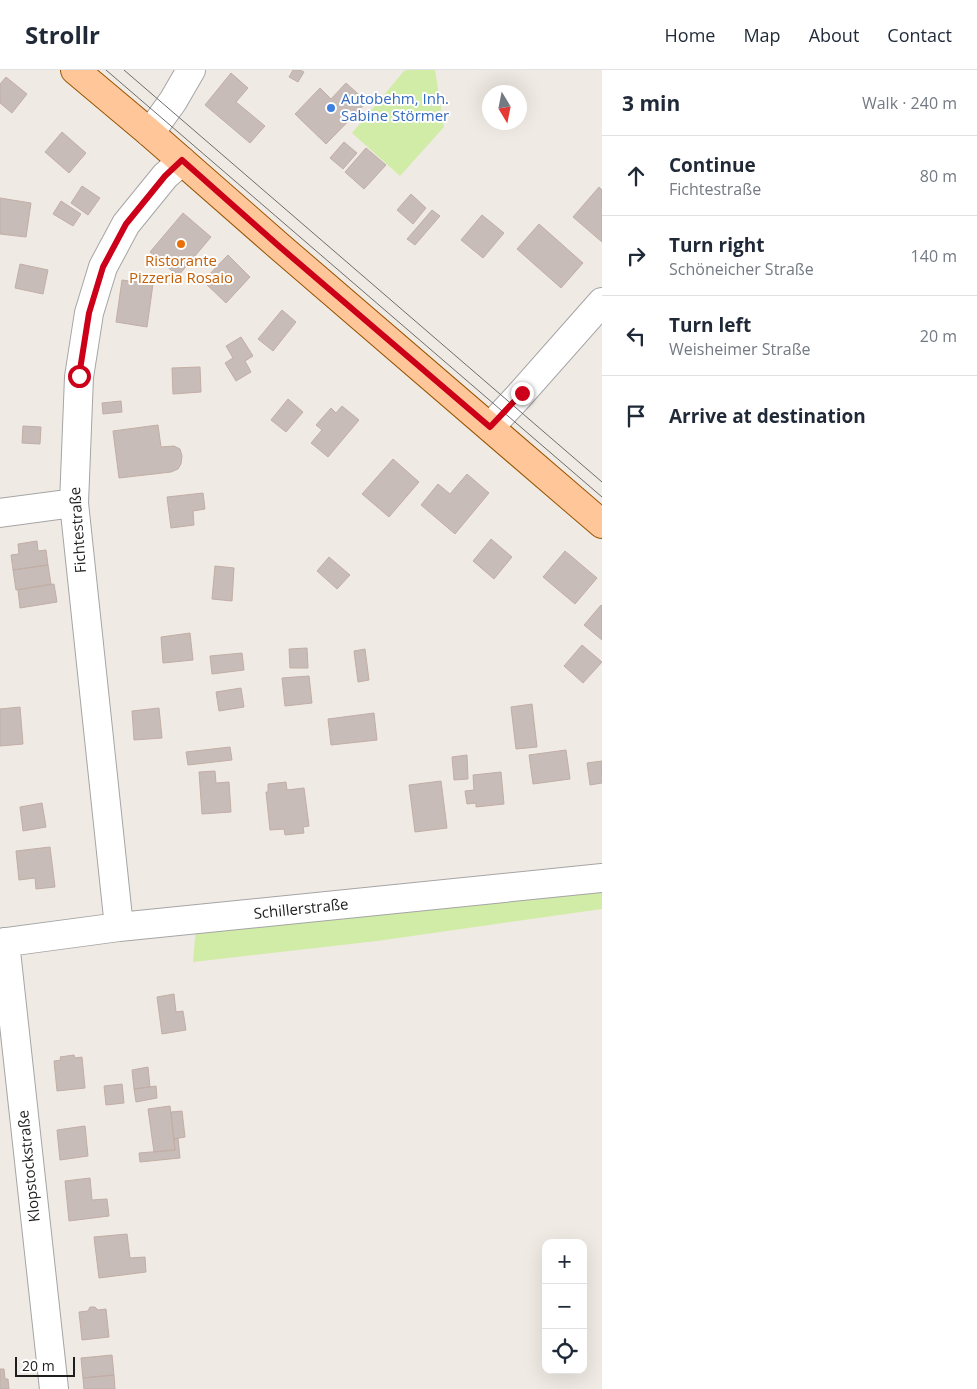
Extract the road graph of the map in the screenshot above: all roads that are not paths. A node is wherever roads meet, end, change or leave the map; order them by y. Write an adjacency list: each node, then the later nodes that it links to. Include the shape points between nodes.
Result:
1 (75, 70): 3 (main road)
2 (191, 70): 3 (street)
3 (150, 133): 4 (main road)
4 (182, 160): 6 (main road); 7 (street, Fichtestraße, via 126,224 97,285 79,376)
5 (602, 302): 6 (street)
6 (490, 427): 9 (main road)
7 (74, 504): 8 (street); 11 (street, Fichtestraße)
8 (0, 513)
9 (602, 524)
10 (602, 878): 11 (street, Schillerstraße)
11 (118, 927): 12 (street, Schillerstraße)
12 (2, 942): 13 (street, Klopstockstraße)
13 (54, 1389)

